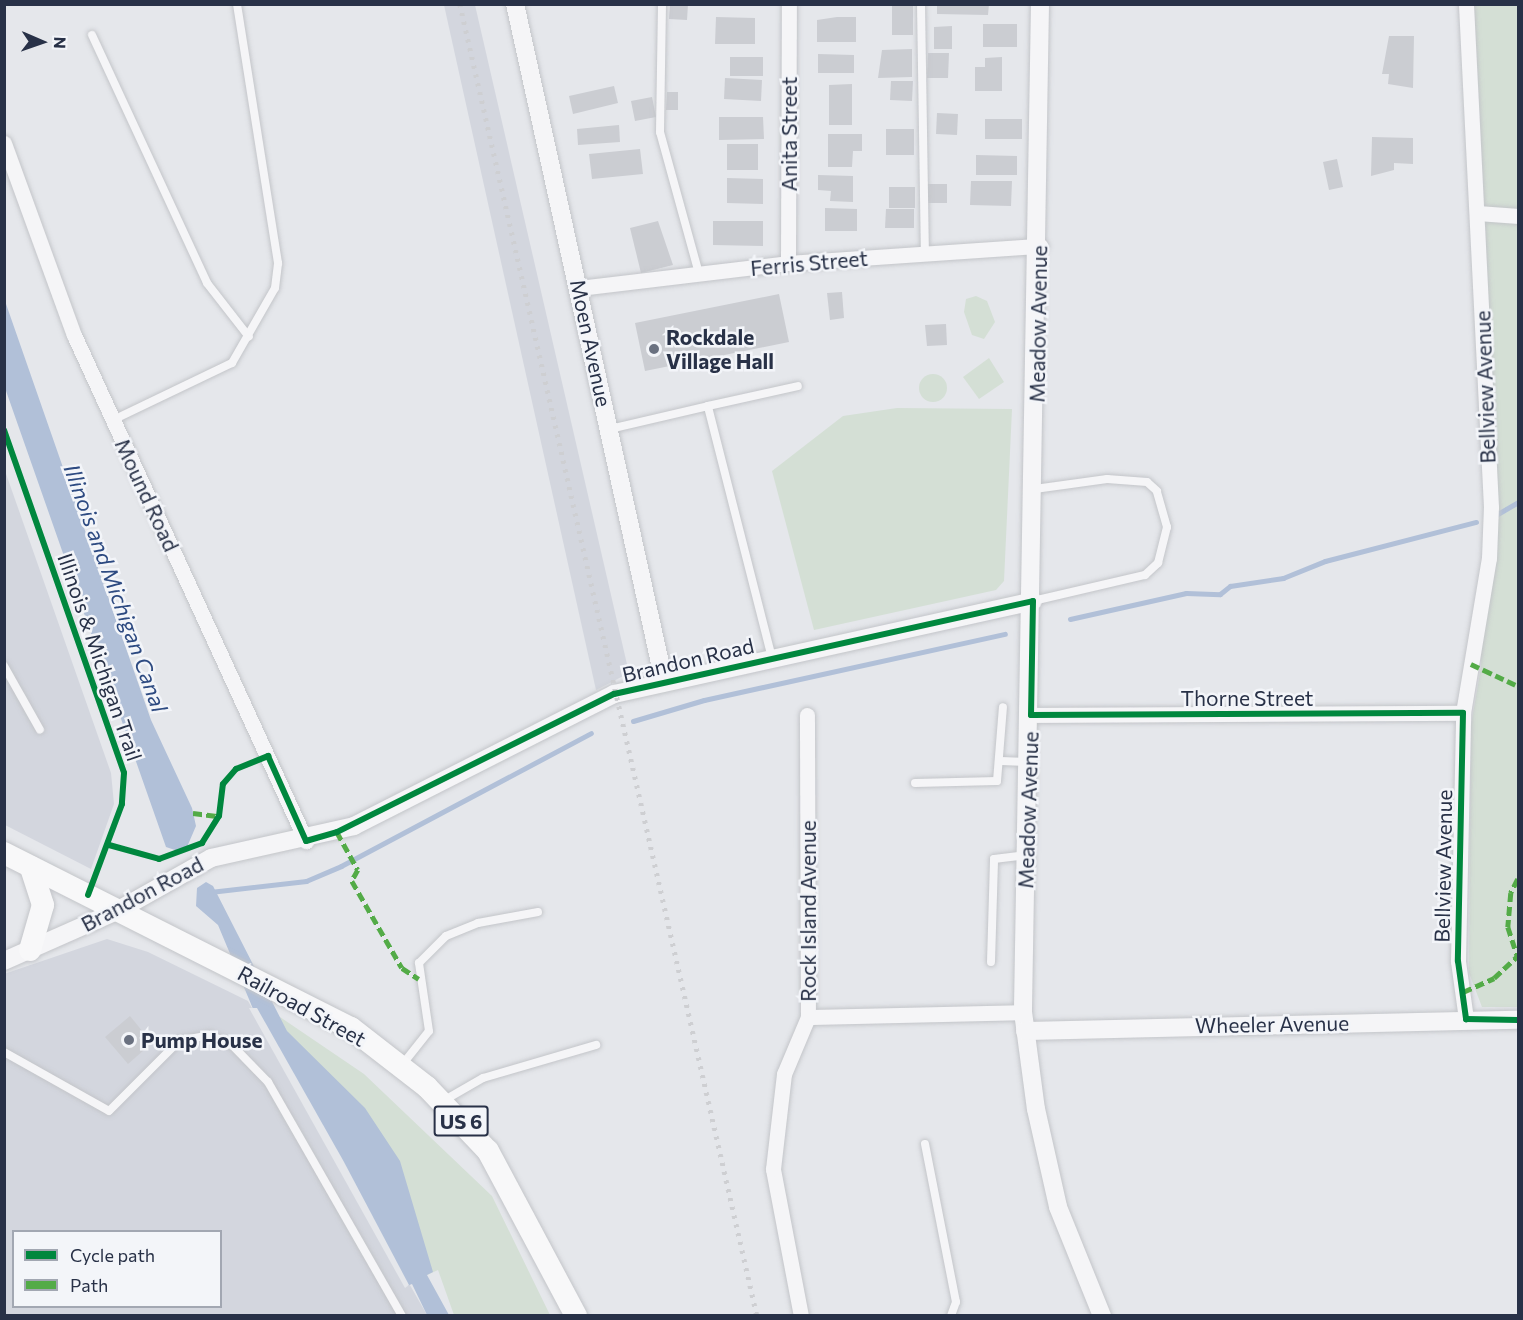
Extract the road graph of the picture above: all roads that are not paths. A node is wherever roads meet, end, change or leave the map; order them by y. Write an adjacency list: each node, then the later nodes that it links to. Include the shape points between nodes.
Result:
1 (237, 4): 17 (lane, via 278,263 275,288)
2 (515, 4): 16 (street, Moen Avenue)
3 (662, 4): 15 (lane, via 660,132)
4 (789, 4): 14 (street, Anita Street)
5 (921, 4): 13 (lane)
6 (1040, 4): 12 (street, Meadow Avenue)
7 (1466, 4): 10 (street, Bellview Avenue)
8 (92, 35): 17 (lane, via 207,283)
9 (4, 142): 20 (street, Mound Road, via 74,335)
10 (1478, 213): 11 (street); 28 (street, Bellview Avenue, via 1490,558)
11 (1518, 216)
12 (1040, 246): 13 (street, Ferris Street); 22 (street, Meadow Avenue)
13 (925, 254): 14 (street, Ferris Street)
14 (788, 263): 15 (street, Ferris Street)
15 (699, 274): 16 (street, Ferris Street)
16 (579, 288): 21 (street, Moen Avenue)
17 (249, 337): 20 (lane, via 232,363)
18 (798, 386): 19 (lane)
19 (708, 406): 21 (lane); 24 (lane)
20 (113, 420): 35 (street, Mound Road)
21 (609, 429): 26 (street, Moen Avenue)
22 (1035, 489): 23 (street, Meadow Avenue); 23 (lane, via 1107,479 1147,482 1157,491 1167,527 1158,563 1145,576)
23 (1033, 601): 24 (street, Brandon Road); 30 (street, Meadow Avenue)
24 (772, 658): 26 (street, Brandon Road)
25 (4, 666): 31 (lane)
26 (664, 681): 35 (street, Brandon Road, via 604,699 354,826)
27 (1003, 707): 32 (lane)
28 (1463, 713): 30 (street, Thorne Street); 46 (street, Bellview Avenue, via 1458,961)
29 (807, 715): 45 (street, Rock Island Avenue)
30 (1031, 715): 33 (street, Meadow Avenue)
31 (40, 730)
32 (1002, 761): 33 (lane); 34 (lane, via 1001,776 984,785)
33 (1030, 762): 37 (street, Meadow Avenue)
34 (915, 783)
35 (306, 841): 39 (street, Brandon Road, via 211,858)
36 (4, 853): 38 (main road, US 6)
37 (1027, 855): 43 (lane, via 994,859); 44 (street, Meadow Avenue)
38 (32, 867): 39 (main road, US 6); 41 (main road, via 43,905)
39 (117, 911): 41 (street, Brandon Road); 51 (main road, Railroad Street / US 6, via 279,988 351,1028)
40 (538, 912): 51 (lane, via 478,924 446,936 419,963 429,1031)
41 (30, 950): 42 (street, Brandon Road)
42 (4, 961)
43 (991, 962)
44 (1023, 1012): 45 (street); 48 (street, Meadow Avenue)
45 (808, 1017): 56 (street, Rock Island Avenue, via 784,1074 773,1169)
46 (1466, 1019): 47 (street, Wheeler Avenue); 48 (street, Wheeler Avenue)
47 (1518, 1020)
48 (1025, 1030): 58 (street, Meadow Avenue, via 1058,1207)
49 (596, 1045): 52 (lane, via 483,1078)
50 (4, 1052): 54 (lane, via 109,1111 178,1041 209,1035 231,1044 268,1082)
51 (401, 1066): 52 (main road, Railroad Street / US 6)
52 (441, 1101): 55 (main road, Railroad Street / US 6, via 489,1151)
53 (925, 1144): 57 (lane, via 956,1302)
54 (402, 1316)
55 (576, 1316)
56 (801, 1316)
57 (951, 1316)
58 (1102, 1316)

